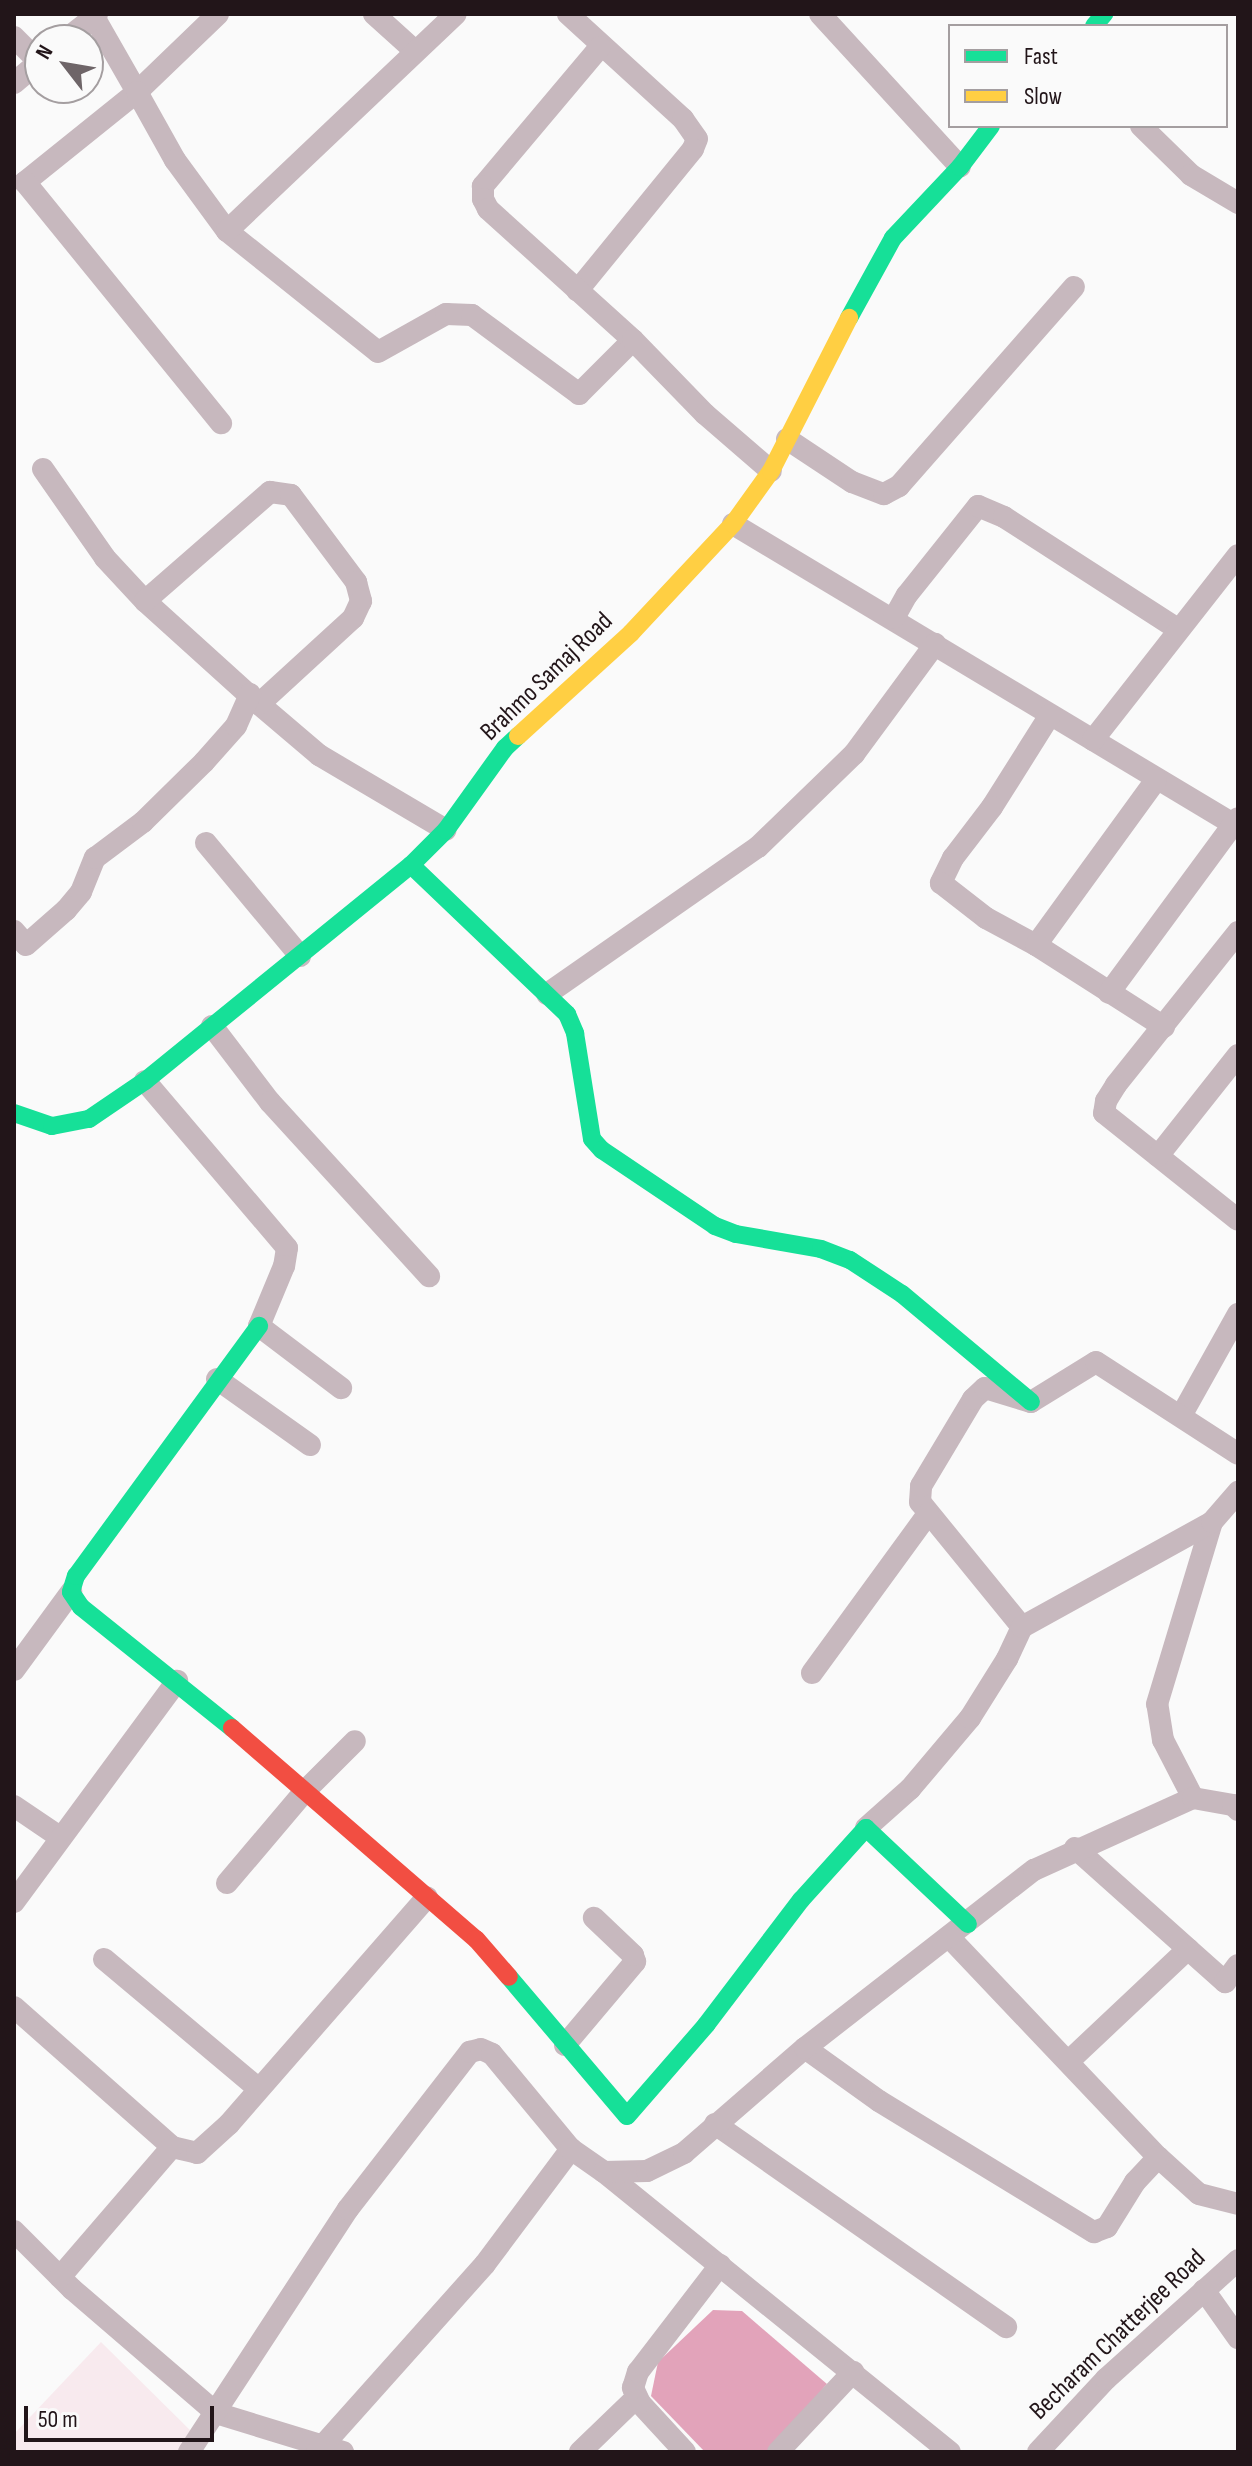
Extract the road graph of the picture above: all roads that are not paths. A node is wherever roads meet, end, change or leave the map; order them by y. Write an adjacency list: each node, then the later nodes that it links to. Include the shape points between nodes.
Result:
1 (218, 14): 9 (street)
2 (374, 14): 8 (street)
3 (456, 14): 8 (street)
4 (820, 14): 12 (street)
5 (95, 16): 9 (street)
6 (577, 17): 7 (street)
7 (600, 47): 17 (street, via 483,186 488,209); 17 (street, via 683,119 697,139)
8 (415, 51): 15 (street)
9 (137, 92): 13 (street); 15 (street, via 175,160)
10 (989, 128): 12 (street, Brahmo Samaj Road)
11 (1143, 128): 14 (street, via 1191,175)
12 (960, 167): 20 (street, Brahmo Samaj Road, via 893,238)
13 (19, 187): 19 (street)
14 (1238, 203)
15 (227, 231): 18 (street, via 378,352 446,314 472,315 579,394)
16 (1074, 287): 20 (street, via 899,486 884,494 852,482)
17 (577, 291): 18 (street)
18 (633, 340): 22 (street, via 705,414)
19 (221, 423)
20 (787, 439): 22 (street, Brahmo Samaj Road)
21 (43, 469): 25 (street, via 105,558)
22 (771, 471): 23 (street, Brahmo Samaj Road)
23 (733, 524): 26 (street); 34 (street, Brahmo Samaj Road, via 631,633 505,748)
24 (1235, 563): 27 (street)
25 (145, 601): 29 (street); 29 (street, via 270,492 291,495 356,582 361,601 353,618)
26 (894, 618): 27 (street, via 978,506 1004,517); 28 (street)
27 (1178, 629): 31 (street)
28 (935, 644): 30 (street); 44 (street, via 854,754 758,847)
29 (254, 699): 34 (street, via 319,755); 38 (street, via 204,762 143,822 95,858 81,892 66,910 26,945)
30 (1050, 715): 31 (street); 40 (street, via 941,883 986,918)
31 (1093, 740): 32 (street)
32 (1156, 780): 33 (street); 40 (street)
33 (1236, 823): 43 (street)
34 (446, 830): 36 (street, Brahmo Samaj Road)
35 (206, 843): 41 (street)
36 (411, 865): 41 (street, Brahmo Samaj Road); 44 (street)
37 (87, 905): 42 (street)
38 (14, 931)
39 (1238, 932): 46 (street)
40 (1036, 945): 43 (street)
41 (300, 956): 45 (street, Brahmo Samaj Road)
42 (14, 965)
43 (1109, 993): 46 (street)
44 (547, 994): 57 (street, via 567,1014 575,1033 592,1139 602,1150 715,1226 850,1260 902,1294)
45 (212, 1026): 48 (street, Brahmo Samaj Road); 52 (street, via 270,1102)
46 (1164, 1027): 50 (street, via 1116,1085 1104,1113)
47 (1238, 1055): 50 (street)
48 (145, 1081): 49 (street, Brahmo Samaj Road, via 89,1119 72,1124 52,1126); 54 (street, via 287,1248)
49 (14, 1113)
50 (1158, 1156): 51 (street)
51 (1238, 1220)
52 (429, 1276)
53 (1238, 1314): 58 (street)
54 (259, 1326): 55 (street); 56 (street)
55 (217, 1379): 59 (street); 64 (street, via 76,1576)
56 (341, 1388)
57 (1031, 1402): 58 (street, via 1096,1362); 62 (street, via 985,1388 973,1399 921,1486 920,1502)
58 (1181, 1416): 60 (street)
59 (310, 1445)
60 (1238, 1454)
61 (1238, 1492): 63 (street)
62 (928, 1514): 65 (street); 67 (street)
63 (1212, 1522): 65 (street); 71 (street, via 1157,1704 1163,1740)
64 (71, 1592): 66 (street); 68 (street, via 81,1607)
65 (1022, 1627): 74 (street, via 970,1718 910,1789)
66 (14, 1670)
67 (812, 1673)
68 (177, 1681): 70 (street); 75 (street)
69 (355, 1741): 70 (street)
70 (306, 1790): 77 (street); 78 (street)
71 (1193, 1798): 72 (street); 76 (street)
72 (1236, 1805)
73 (14, 1806): 75 (street)
74 (866, 1828): 81 (street); 87 (street, via 801,1900 706,2025 627,2116)
75 (60, 1837): 79 (street)
76 (1075, 1848): 81 (street, via 1034,1870); 83 (street)
77 (227, 1883)
78 (427, 1897): 87 (street, via 476,1939); 90 (street)
79 (14, 1902)
80 (594, 1918): 87 (street, via 635,1962)
81 (968, 1924): 82 (street)
82 (949, 1937): 88 (street); 89 (street)
83 (1188, 1949): 85 (street); 89 (street)
84 (104, 1959): 90 (street)
85 (1234, 1979)
86 (14, 2007): 92 (street)
87 (565, 2045)
88 (805, 2048): 91 (street); 94 (street, via 879,2101 1094,2232 1107,2227)
89 (1069, 2061): 94 (street)
90 (258, 2088): 92 (street, via 197,2153)
91 (715, 2124): 95 (street, via 684,2153 647,2171); 102 (street)
92 (172, 2147): 100 (street)
93 (571, 2149): 95 (street); 106 (street, via 492,2054 470,2052 348,2209); 107 (street, via 485,2264)
94 (1158, 2157): 96 (street, via 1199,2194)
95 (604, 2172): 99 (street)
96 (1238, 2204)
97 (14, 2231): 100 (street)
98 (1238, 2260): 101 (street, Becharam Chatterjee Road)
99 (720, 2265): 104 (street); 105 (street, via 638,2372 633,2388)
100 (60, 2277): 106 (street)
101 (1204, 2290): 103 (street); 113 (street, Becharam Chatterjee Road, via 1106,2379)
102 (1006, 2327)
103 (1238, 2338)
104 (853, 2372): 111 (street); 112 (street)
105 (637, 2397): 109 (street); 110 (street)
106 (216, 2413): 107 (street); 108 (street)
107 (328, 2450)
108 (189, 2452)
109 (580, 2452)
110 (685, 2452)
111 (778, 2452)
112 (950, 2452)
113 (1038, 2452)

